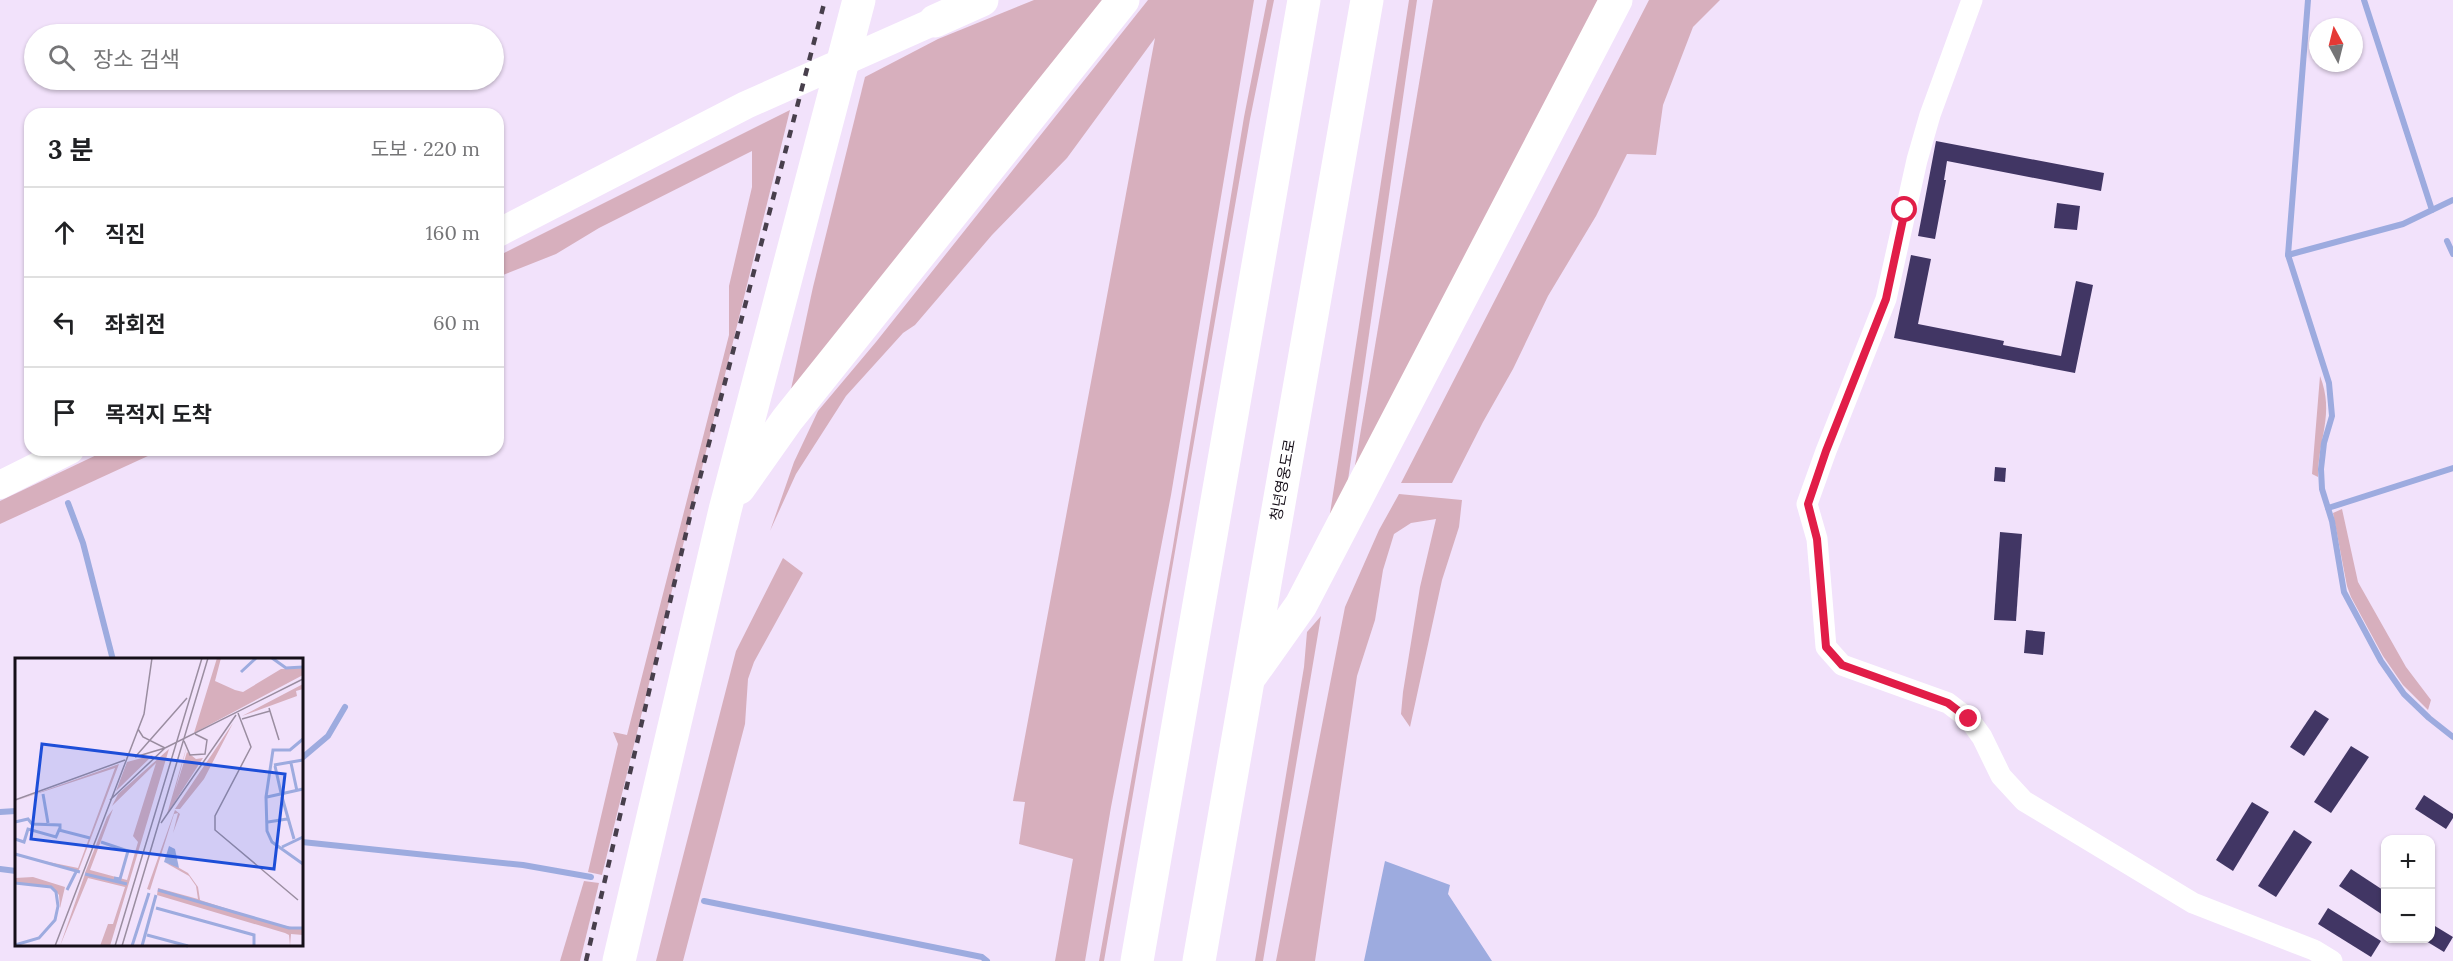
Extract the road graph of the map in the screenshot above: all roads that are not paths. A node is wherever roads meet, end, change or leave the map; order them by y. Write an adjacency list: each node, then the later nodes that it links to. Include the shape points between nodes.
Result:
1 (859, 0): 12 (main road)
2 (982, 0): 8 (main road)
3 (1123, 0): 12 (main road, via 787,420)
4 (1304, 0): 15 (main road)
5 (1367, 0): 13 (main road, 청년영웅도로)
6 (1616, 0): 13 (main road, via 1301,605)
7 (1972, 0): 17 (street, via 1926,126 1886,299 1808,504 1817,539 1826,647 1842,665 1948,703 1982,737 2001,776 2024,801 2193,903 2314,950)
8 (943, 10): 9 (main road, via 876,47 746,105)
9 (504, 230)
10 (58, 456): 11 (main road)
11 (0, 485)
12 (725, 510): 14 (main road)
13 (1247, 680): 16 (main road, 청년영웅도로)
14 (618, 961)
15 (1137, 961)
16 (1199, 961)
17 (2332, 961)

